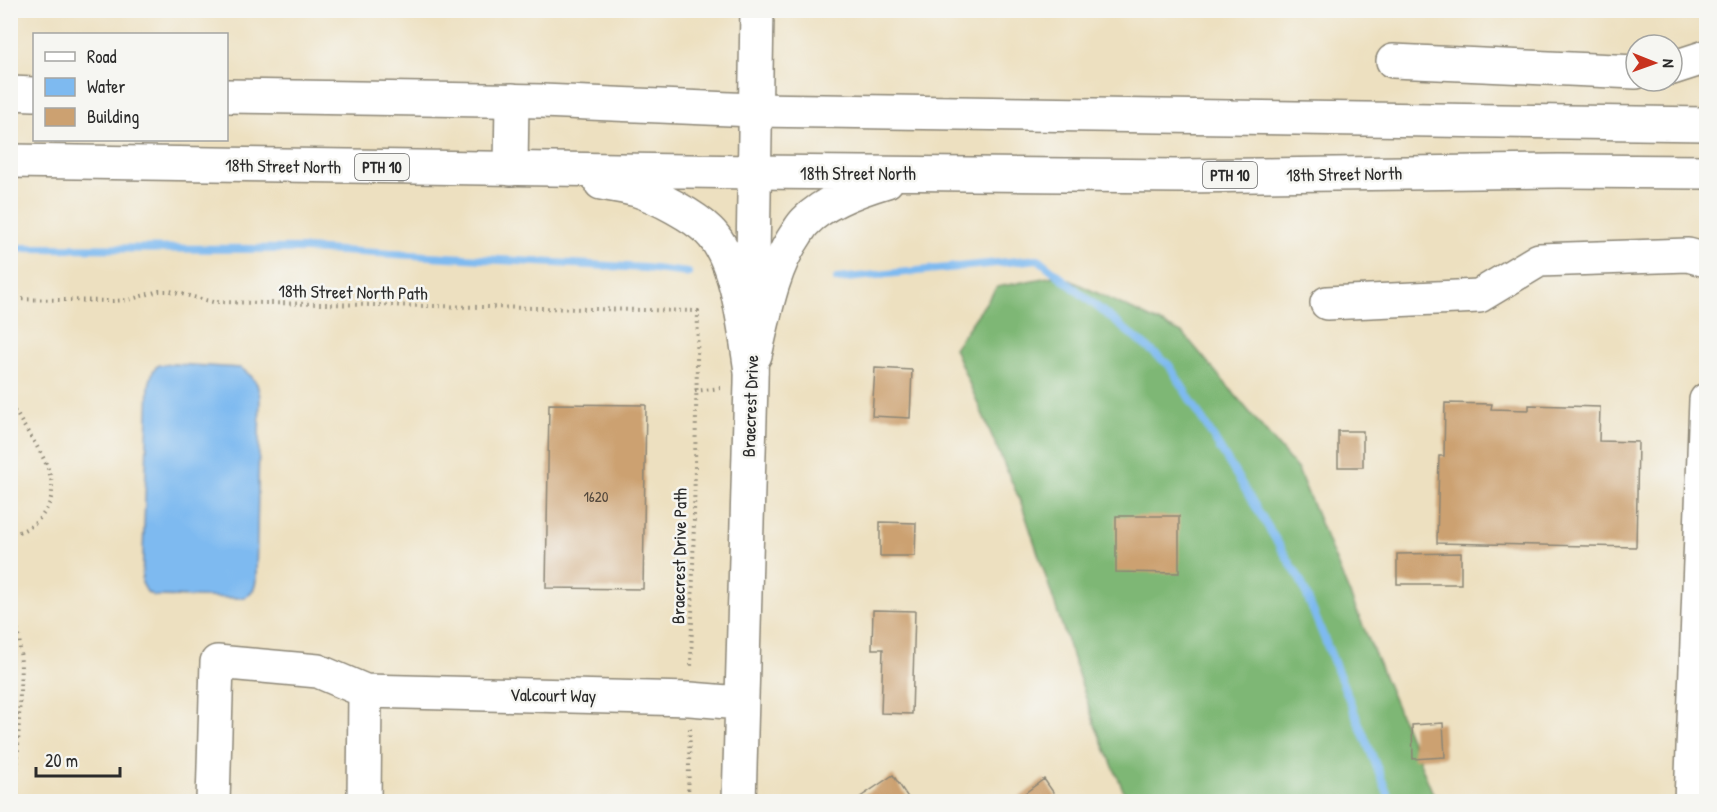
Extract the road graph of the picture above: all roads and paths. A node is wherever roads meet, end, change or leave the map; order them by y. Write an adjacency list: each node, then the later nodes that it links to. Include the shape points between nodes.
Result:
1 (757, 10): 10 (main road, Braecrest Drive)
2 (1707, 57): 4 (main road)
3 (1392, 61): 5 (main road)
4 (1684, 64)
5 (1624, 71)
6 (10, 93): 7 (main road)
7 (33, 94)
8 (228, 96): 9 (main road)
9 (513, 100): 10 (main road); 13 (main road)
10 (754, 110): 11 (main road); 14 (main road, Braecrest Drive)
11 (1707, 124)
12 (10, 161): 13 (main road, 18th Street North / PTH 10)
13 (523, 169): 14 (main road, 18th Street North / PTH 10); 21 (main road, via 637,190 684,213 711,232 726,257 740,302)
14 (754, 172): 16 (main road, 18th Street North / PTH 10); 21 (main road, Braecrest Drive)
15 (1707, 172): 16 (main road, 18th Street North / PTH 10, via 1182,176)
16 (909, 173): 21 (main road, via 832,202 805,222 786,250 770,291)
17 (1707, 260): 19 (main road, via 1688,255 1539,260 1479,296)
18 (10, 299): 20 (path, 18th Street North Path, via 112,301 170,291 213,302)
19 (1327, 303)
20 (698, 311): 27 (path, Braecrest Drive Path)
21 (751, 371): 28 (main road, Braecrest Drive)
22 (1707, 400): 34 (main road)
23 (10, 407): 24 (path, via 52,480 52,495 40,518 23,530)
24 (10, 533)
25 (10, 607): 29 (path, via 19,634 21,664)
26 (365, 691): 27 (main road, Valcourt Way); 30 (main road, Valcourt Way, via 318,671 217,662); 31 (main road)
27 (690, 699): 28 (main road, Valcourt Way); 32 (path, Braecrest Drive Path)
28 (740, 703): 33 (main road, Braecrest Drive)
29 (16, 801)
30 (213, 801)
31 (364, 801)
32 (688, 801)
33 (738, 801)
34 (1691, 801)

